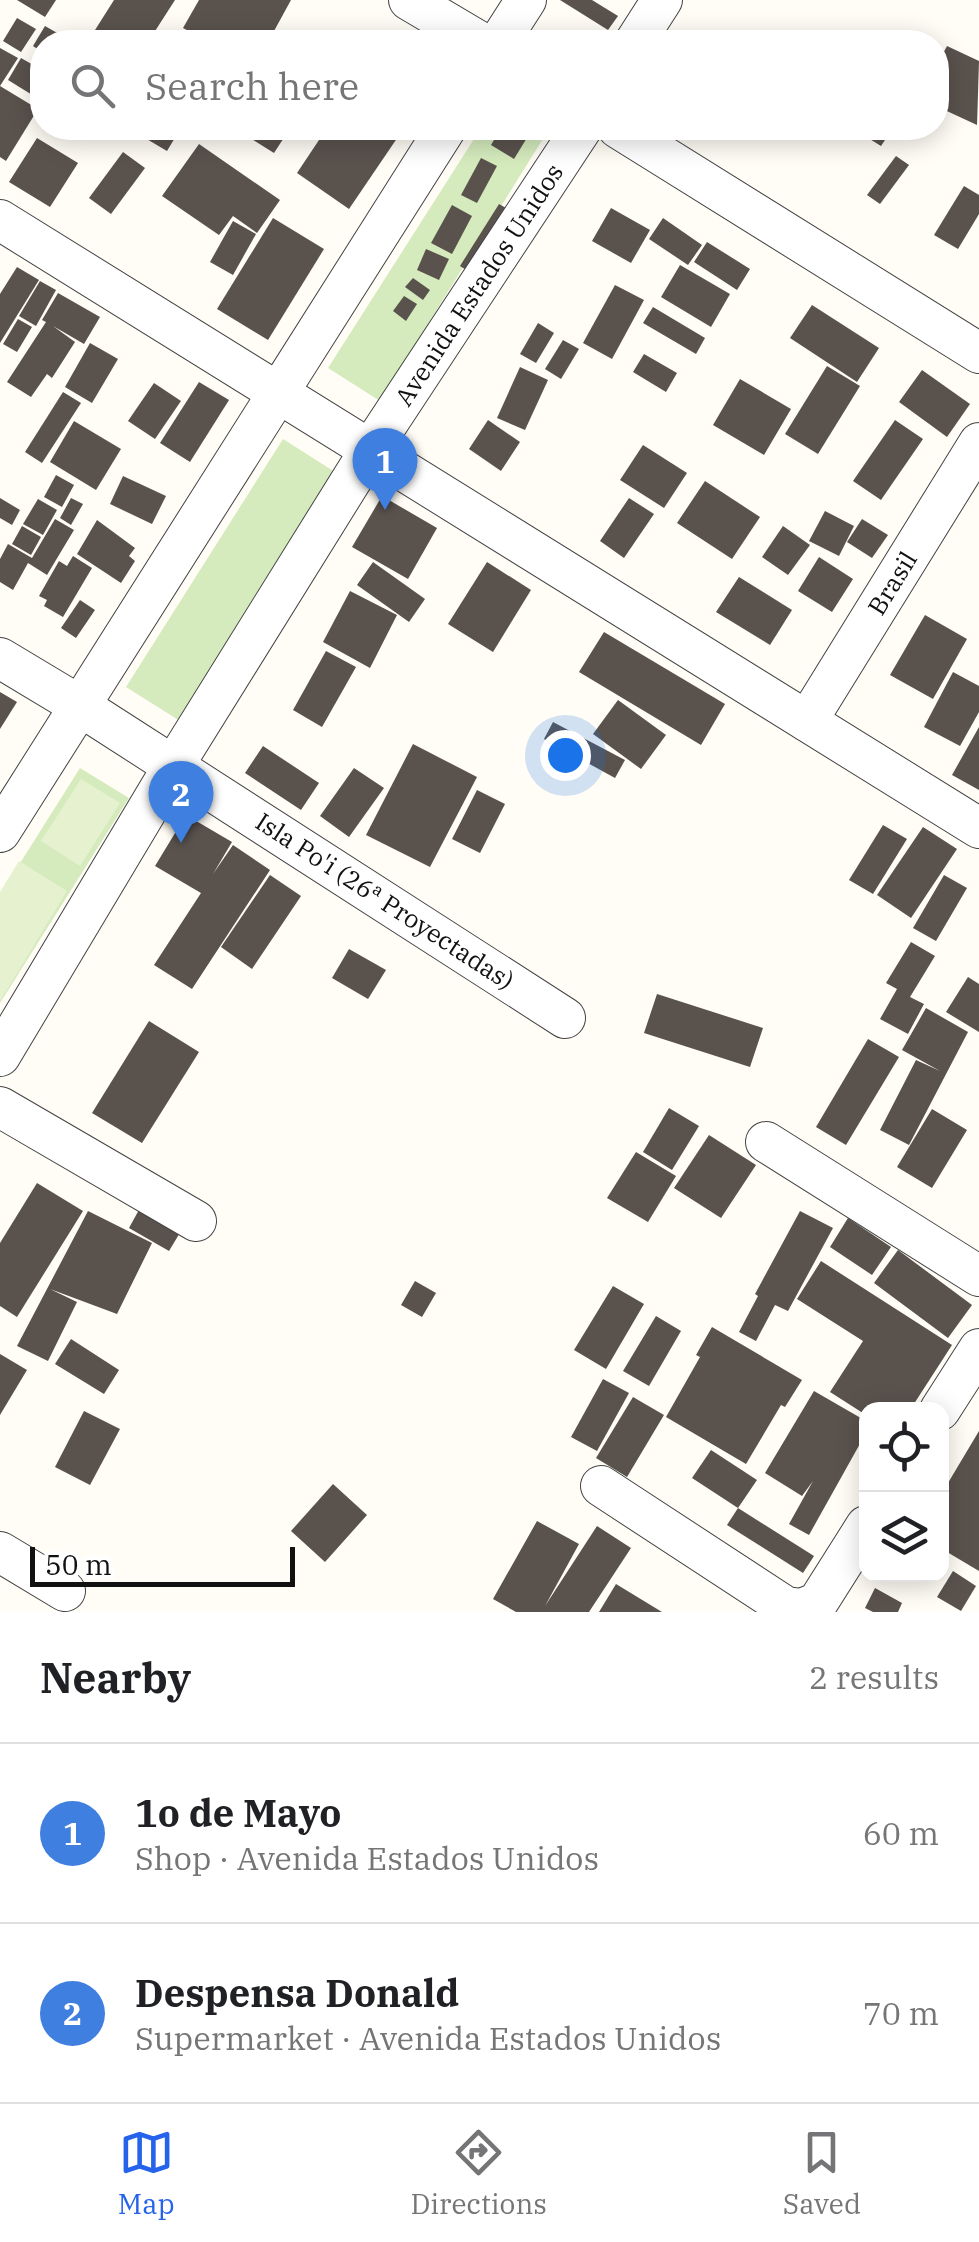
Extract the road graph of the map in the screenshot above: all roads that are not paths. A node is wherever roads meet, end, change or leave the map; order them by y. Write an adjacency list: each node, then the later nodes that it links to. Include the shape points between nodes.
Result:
1 (409, 0): 4 (street)
2 (526, 0): 5 (street)
3 (662, 0): 6 (street)
4 (460, 30)
5 (507, 30)
6 (643, 30)
7 (438, 140): 12 (street)
8 (574, 140): 14 (street, Avenida Estados Unidos)
9 (637, 140): 11 (street)
10 (0, 220): 12 (street)
11 (979, 353)
12 (278, 393): 14 (street); 16 (street)
13 (979, 443): 17 (street, Brasil)
14 (370, 450): 17 (street); 18 (street, Avenida Estados Unidos)
15 (0, 658): 16 (street, Isla Po'i (26ª Proyectadas))
16 (80, 706): 18 (street, Isla Po'i (26ª Proyectadas)); 20 (street)
17 (807, 721): 19 (street)
18 (174, 765): 21 (street, Isla Po'i (26ª Proyectadas)); 22 (street, Avenida Estados Unidos)
19 (979, 828)
20 (0, 832)
21 (566, 1018)
22 (0, 1056)
23 (0, 1107): 25 (street)
24 (766, 1142): 26 (street)
25 (196, 1221)
26 (979, 1276)
27 (979, 1349): 28 (street)
28 (945, 1402)
29 (601, 1486): 30 (street, via 802,1610 818,1602)
30 (859, 1537)
31 (0, 1552): 32 (street)
32 (65, 1591)

